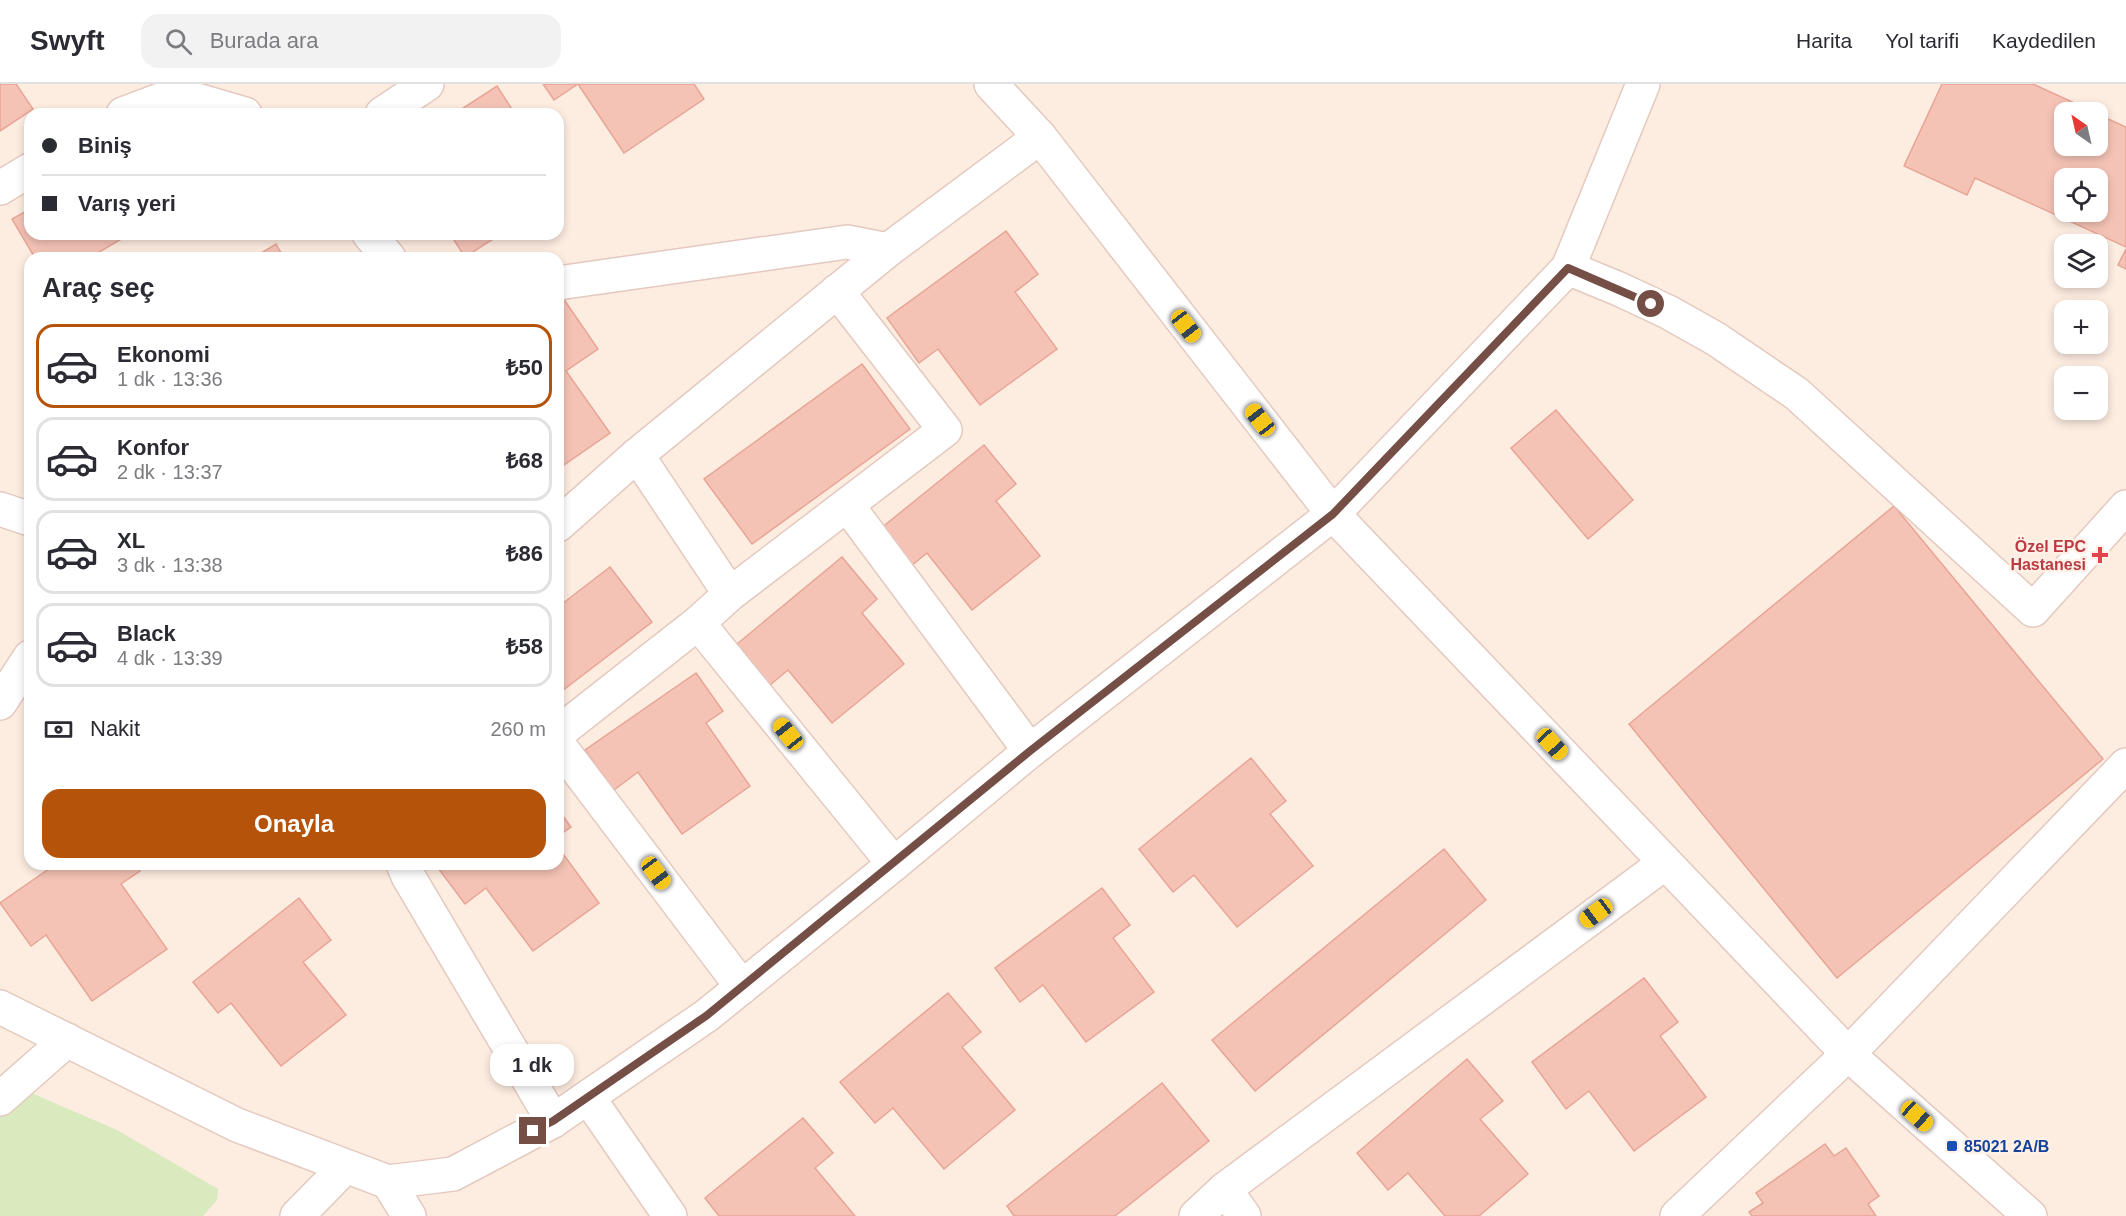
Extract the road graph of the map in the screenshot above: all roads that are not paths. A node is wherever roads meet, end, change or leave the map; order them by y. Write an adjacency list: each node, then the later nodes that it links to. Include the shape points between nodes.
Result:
1 (427, 84): 6 (street)
2 (991, 84): 7 (street)
3 (1643, 84): 13 (street)
4 (139, 108): 5 (street, via 176,94)
5 (224, 108)
6 (391, 108)
7 (1040, 137): 11 (street); 20 (street)
8 (24, 174): 9 (street)
9 (0, 188)
10 (374, 240): 12 (street)
11 (888, 250): 14 (street, via 848,242); 15 (street)
12 (384, 252)
13 (1568, 268): 18 (street, via 1677,317 1797,394 2033,610); 20 (street)
14 (564, 282)
15 (837, 291): 16 (street); 17 (street, via 945,430)
16 (637, 455): 22 (street); 23 (street)
17 (848, 506): 23 (street); 28 (street)
18 (2126, 507)
19 (0, 509): 21 (street)
20 (1333, 514): 28 (street); 31 (street)
21 (24, 517)
22 (564, 520)
23 (730, 594): 24 (street)
24 (698, 623): 27 (street); 32 (street)
25 (24, 666): 26 (street)
26 (0, 703)
27 (564, 728)
28 (1030, 751): 32 (street)
29 (564, 752): 34 (street)
30 (2126, 765): 37 (street)
31 (1665, 863): 37 (street); 43 (street)
32 (894, 864): 34 (street)
33 (406, 870): 40 (street)
34 (742, 987): 38 (street)
35 (0, 1006): 36 (street)
36 (67, 1040): 39 (street); 41 (street, via 237,1125)
37 (1848, 1054): 49 (street); 50 (street)
38 (588, 1097): 40 (street); 46 (street)
39 (0, 1099)
40 (553, 1121): 42 (street, via 453,1174)
41 (345, 1167): 42 (street); 44 (street)
42 (388, 1182): 45 (street)
43 (1225, 1189): 47 (street); 48 (street)
44 (297, 1216)
45 (409, 1216)
46 (670, 1216)
47 (1196, 1216)
48 (1244, 1216)
49 (1677, 1216)
50 (2030, 1216)

